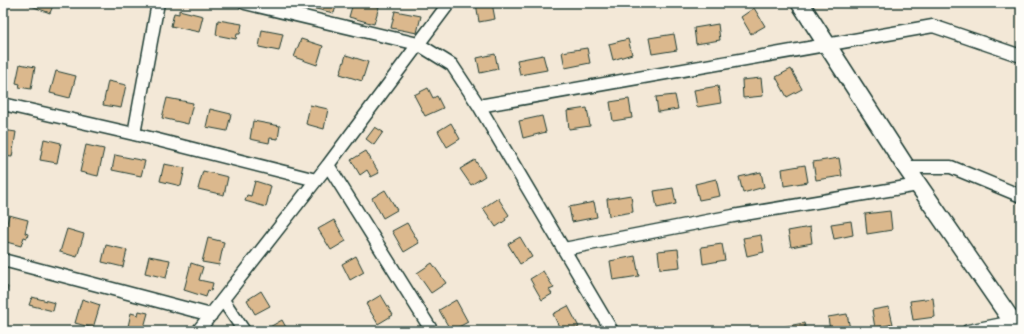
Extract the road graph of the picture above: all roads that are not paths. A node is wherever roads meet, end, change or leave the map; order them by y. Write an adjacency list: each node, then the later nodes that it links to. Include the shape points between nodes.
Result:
1 (158, 3): 10 (street)
2 (245, 3): 5 (street)
3 (449, 3): 5 (street)
4 (800, 3): 6 (street)
5 (418, 44): 9 (street, via 452,65); 11 (street)
6 (827, 45): 7 (street, via 933,26); 9 (street); 12 (street)
7 (1021, 56)
8 (3, 104): 10 (street)
9 (479, 106): 16 (street)
10 (134, 134): 13 (street)
11 (328, 165): 13 (street); 23 (street)
12 (906, 167): 14 (street); 15 (street, via 951,167)
13 (316, 180): 18 (street)
14 (918, 185): 16 (street, via 733,216); 20 (street)
15 (1021, 196)
16 (564, 249): 24 (street)
17 (3, 260): 19 (street)
18 (223, 300): 19 (street); 22 (street)
19 (211, 315): 21 (street)
20 (1016, 326): 25 (street)
21 (198, 331)
22 (244, 331)
23 (432, 331)
24 (612, 331)
25 (968, 331)

